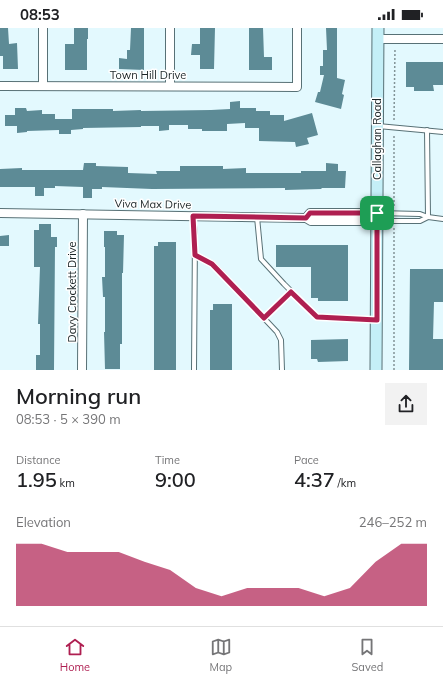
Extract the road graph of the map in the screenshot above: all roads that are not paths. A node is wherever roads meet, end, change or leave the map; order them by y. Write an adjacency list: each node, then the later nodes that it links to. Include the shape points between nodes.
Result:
1 (43, 28): 7 (street)
2 (170, 28): 8 (street)
3 (297, 28): 8 (street, Town Hill Drive, via 297,87)
4 (378, 33): 5 (street); 9 (main road, Callaghan Road)
5 (443, 39)
6 (0, 86): 7 (street, Town Hill Drive)
7 (43, 86): 8 (street, Town Hill Drive)
8 (170, 86)
9 (377, 126): 10 (lane); 16 (main road, Callaghan Road)
10 (427, 130): 11 (lane); 17 (lane)
11 (443, 132)
12 (0, 213): 13 (street, Viva Max Drive)
13 (83, 214): 14 (street, Viva Max Drive); 23 (street, Davy Crockett Drive)
14 (193, 216): 15 (street, Viva Max Drive); 19 (lane)
15 (257, 217): 16 (street, Viva Max Drive, via 306,218 310,213); 20 (lane, via 261,259)
16 (377, 217): 17 (lane, via 420,214); 17 (lane, via 420,221); 22 (main road, Callaghan Road)
17 (428, 217): 18 (lane)
18 (443, 219)
19 (195, 255): 21 (lane, via 212,264); 24 (lane)
20 (291, 292): 21 (lane); 22 (lane, via 317,317)
21 (264, 318): 25 (lane, via 281,340)
22 (377, 320): 26 (main road, Callaghan Road)
23 (82, 370)
24 (194, 370)
25 (282, 370)
26 (376, 370)

